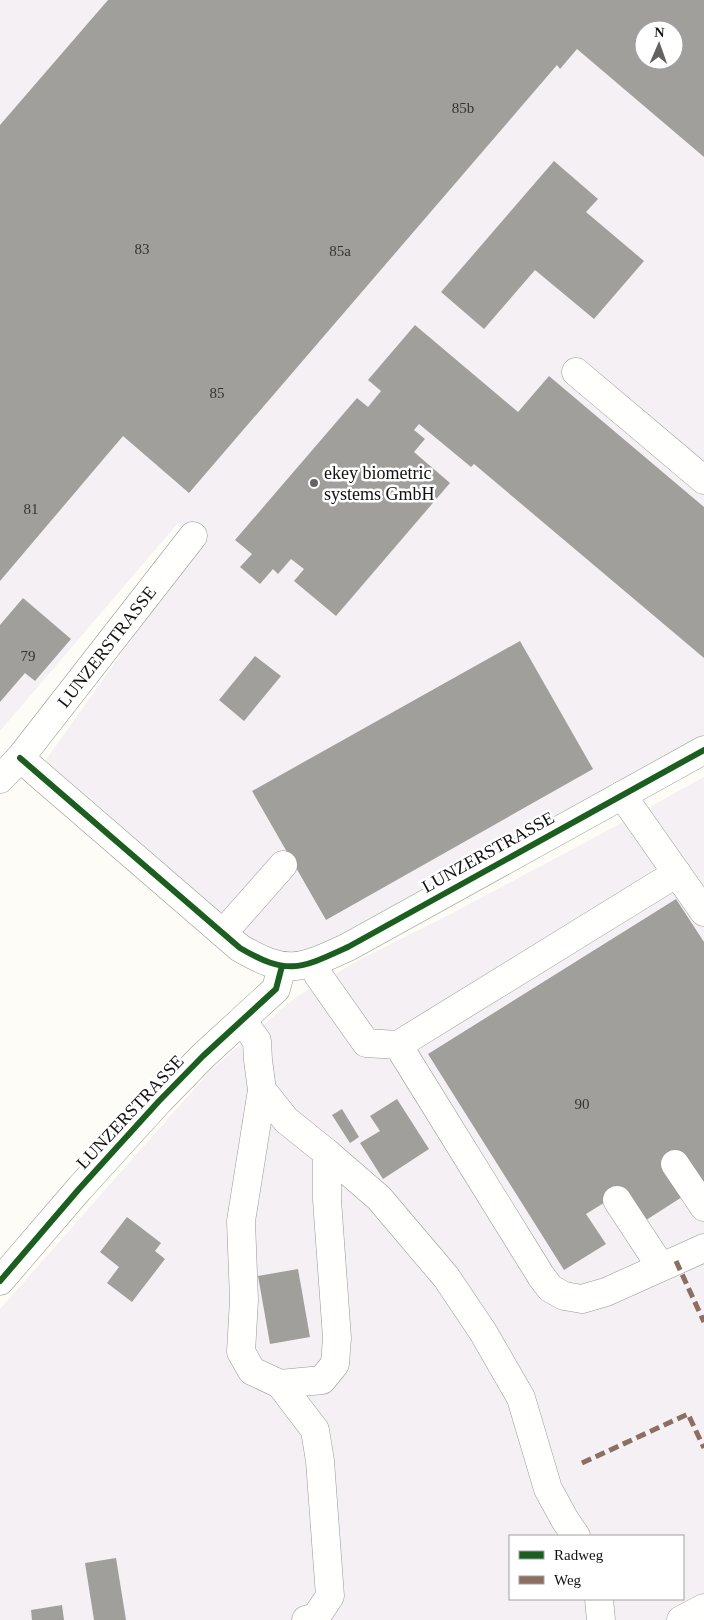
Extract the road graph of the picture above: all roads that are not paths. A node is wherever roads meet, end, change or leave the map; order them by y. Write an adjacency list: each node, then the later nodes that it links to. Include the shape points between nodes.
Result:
1 (576, 372): 2 (street)
2 (704, 480)
3 (193, 536): 5 (street, LUNZERSTRASSE)
4 (704, 750): 7 (street, LUNZERSTRASSE)
5 (20, 758): 6 (street, LUNZERSTRASSE); 11 (street, LUNZERSTRASSE)
6 (0, 779)
7 (622, 795): 9 (street); 12 (street, LUNZERSTRASSE)
8 (283, 865): 11 (street)
9 (677, 873): 10 (street); 15 (street)
10 (704, 912)
11 (223, 933): 13 (street, LUNZERSTRASSE, via 259,959)
12 (318, 962): 13 (street, LUNZERSTRASSE, via 299,967); 15 (street, via 318,975 366,1043)
13 (282, 966): 14 (street, LUNZERSTRASSE, via 276,989)
14 (242, 1020): 16 (street, via 257,1041); 23 (street, LUNZERSTRASSE, via 159,1101)
15 (398, 1045): 22 (street, via 550,1288 564,1296 582,1299 606,1292)
16 (262, 1090): 17 (street, via 286,1120); 24 (street, via 241,1220 244,1300 241,1352 252,1371)
17 (327, 1153): 24 (street, via 327,1200 337,1338 335,1364 322,1380); 25 (street, via 379,1198 413,1236 483,1332 521,1398 548,1489)
18 (675, 1164): 20 (street)
19 (617, 1200): 22 (street)
20 (704, 1207)
21 (704, 1248): 22 (street)
22 (661, 1267)
23 (0, 1281)
24 (280, 1384): 28 (street, via 315,1430 320,1460 330,1596 316,1616)
25 (575, 1535)
26 (599, 1600): 29 (street)
27 (704, 1608): 30 (street)
28 (306, 1620)
29 (601, 1620)
30 (681, 1620)

